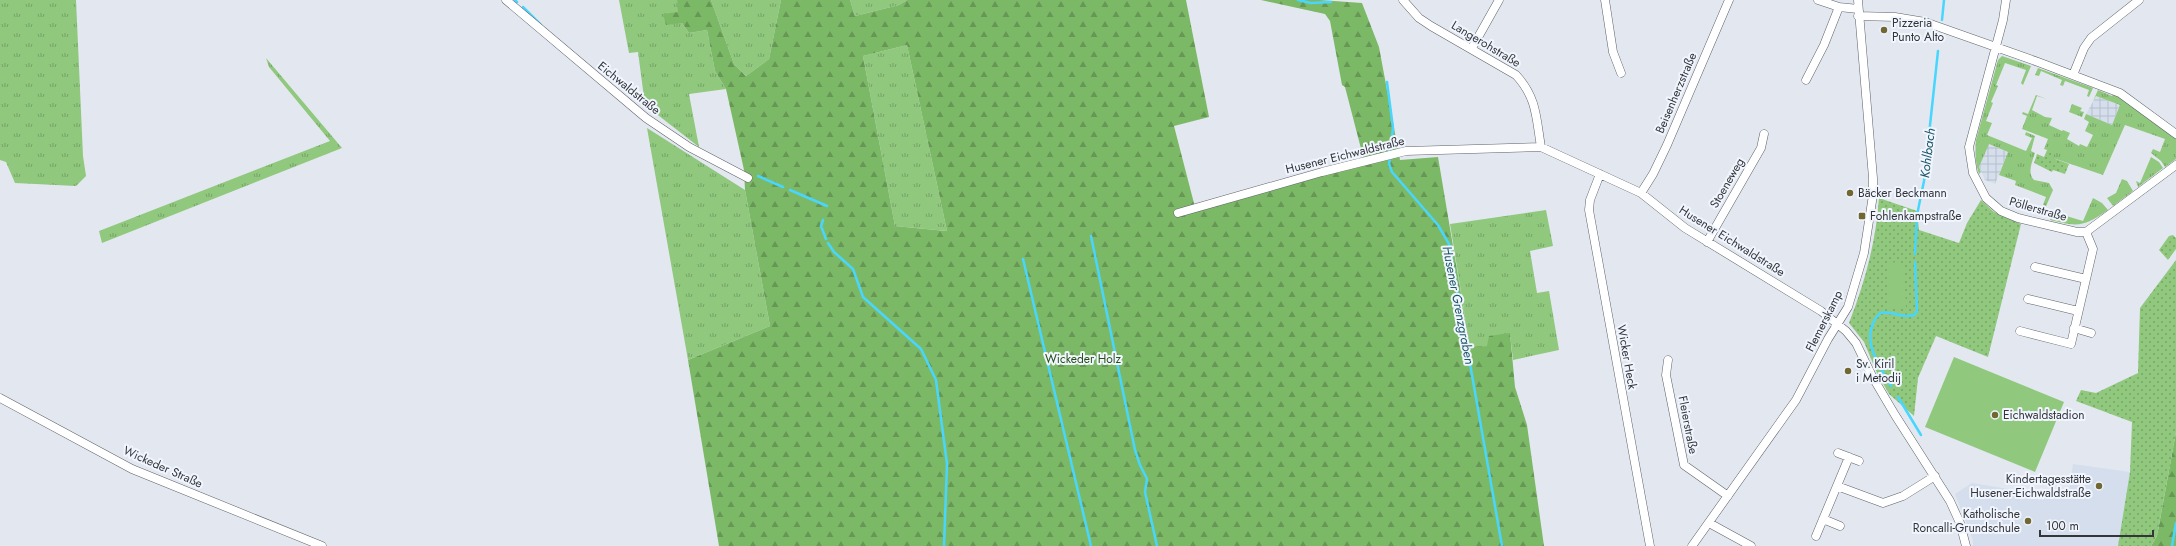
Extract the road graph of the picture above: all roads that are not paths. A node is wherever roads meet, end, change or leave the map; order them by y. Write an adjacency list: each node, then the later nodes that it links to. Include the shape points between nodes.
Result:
1 (506, 0): 22 (street, Eichwaldstraße, via 646,118 690,147)
2 (1403, 0): 13 (street, Langerohstraße, via 1419,18)
3 (1499, 0): 13 (street)
4 (1605, 0): 14 (street, via 1613,52)
5 (1729, 0): 23 (street, Beisenherzstraße, via 1667,145)
6 (1818, 0): 10 (street)
7 (1858, 0): 11 (street, Flemerskamp)
8 (2006, 0): 12 (street, Pöllerstraße)
9 (2139, 0): 15 (street, via 2091,38)
10 (1839, 7): 11 (street); 16 (street)
11 (1858, 12): 12 (street, via 1915,19); 31 (street, Flemerskamp, via 1873,195 1860,271 1848,307)
12 (1995, 46): 15 (street); 25 (street, Pöllerstraße, via 1969,147 1973,173 1980,189 1993,205 2018,218)
13 (1472, 48): 19 (street, Langerohstraße, via 1516,75 1526,85 1533,98)
14 (1621, 73)
15 (2073, 75): 18 (street, via 2120,93)
16 (1806, 80)
17 (1764, 134): 26 (street, Stoeneweg, via 1761,148)
18 (2176, 134)
19 (1541, 147): 21 (street, Husener Eichwaldstraße); 24 (street, Husener Eichwaldstraße, via 1406,151)
20 (2176, 165): 25 (street)
21 (1600, 174): 23 (street, Husener Eichwaldstraße); 48 (street, Wicker Heck, via 1589,210)
22 (748, 178)
23 (1641, 192): 26 (street, Husener Eichwaldstraße, via 1685,228)
24 (1178, 213)
25 (2086, 232): 28 (street, via 2092,249)
26 (1707, 242): 31 (street, Husener Eichwaldstraße, via 1760,272)
27 (2036, 267): 28 (street)
28 (2086, 279): 30 (street)
29 (2028, 299): 30 (street)
30 (2078, 311): 32 (street)
31 (1838, 324): 40 (street, Husener Eichwaldstraße, via 1856,343 1872,376); 42 (street, Flemerskamp, via 1796,400)
32 (2074, 328): 33 (street, via 2071,344); 34 (street)
33 (2020, 331)
34 (2092, 333)
35 (1668, 360): 42 (street, Fleierstraße, via 1666,375 1684,465)
36 (0, 398): 47 (street, Wickeder Straße, via 132,469)
37 (1838, 453): 38 (street)
38 (1849, 457): 39 (street); 41 (street)
39 (1858, 461)
40 (1935, 476): 41 (street, via 1903,496 1883,503); 51 (street, Husener Eichwaldstraße, via 1950,500)
41 (1837, 486): 43 (street)
42 (1728, 496): 44 (street, Flemerskamp)
43 (1823, 519): 45 (street); 46 (street)
44 (1709, 522): 49 (street, Flemerskamp); 50 (street)
45 (1840, 526)
46 (1816, 536)
47 (322, 546)
48 (1650, 546)
49 (1692, 546)
50 (1751, 546)
51 (1966, 546)

